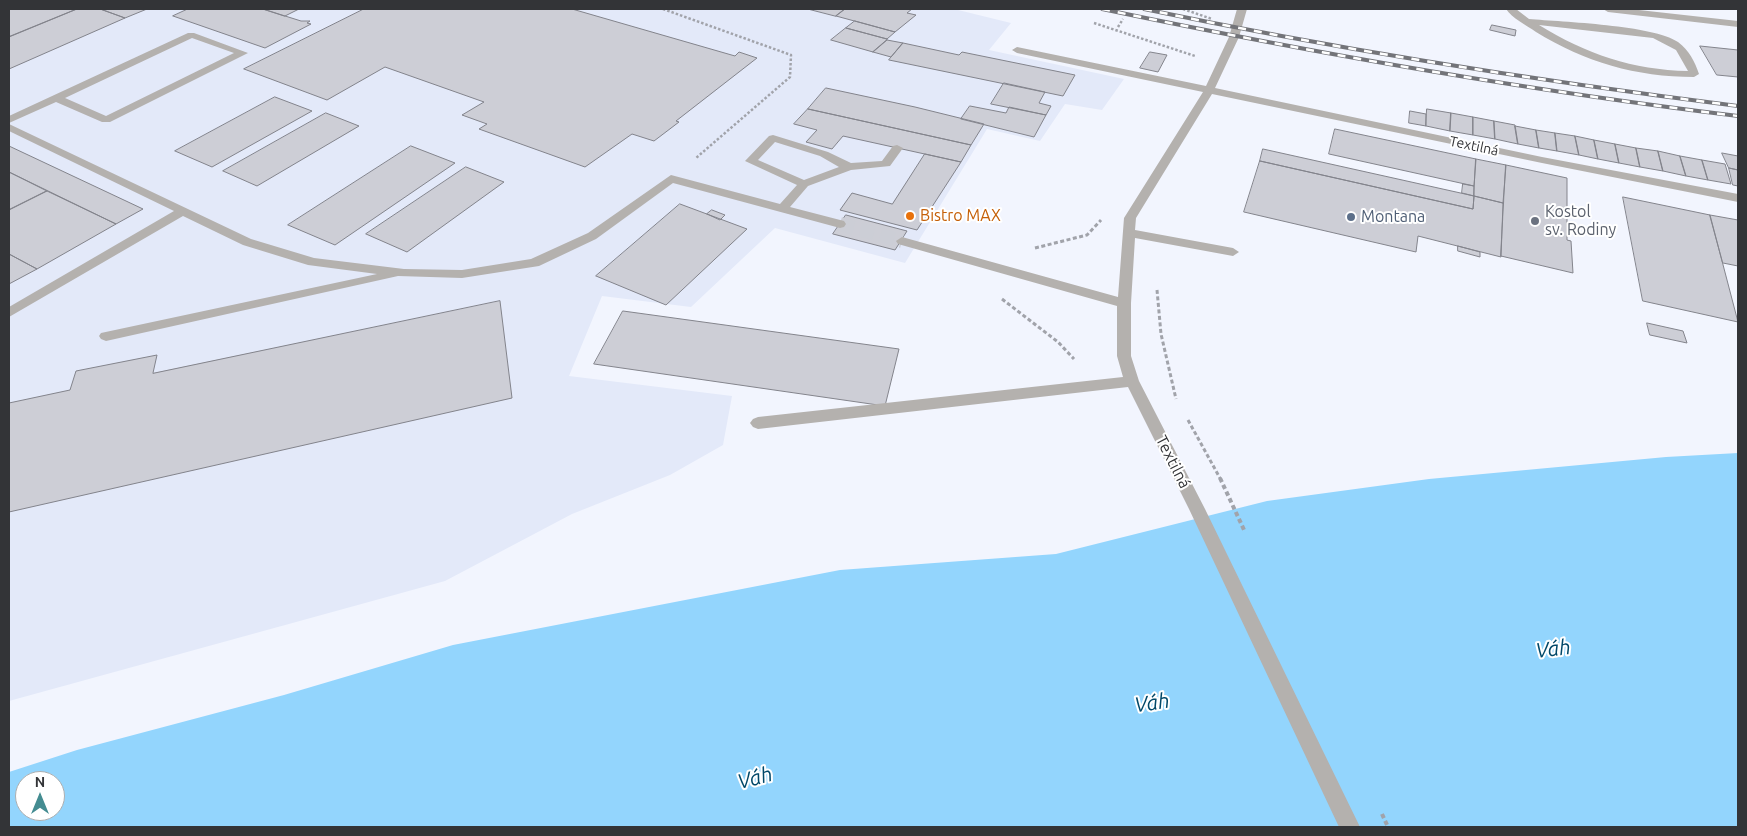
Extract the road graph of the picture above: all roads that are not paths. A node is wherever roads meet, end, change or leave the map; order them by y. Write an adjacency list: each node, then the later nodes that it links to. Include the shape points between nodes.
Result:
1 (1242, 9): 7 (street, Textilná, via 1238,29)
2 (1510, 9): 4 (street)
3 (1608, 9): 5 (street)
4 (1525, 21): 4 (street, via 1590,58 1634,69 1694,74 1674,41 1654,35)
5 (1738, 24)
6 (1017, 50): 7 (street)
7 (1209, 91): 14 (street, Textilná); 18 (street, Textilná, via 1130,218)
8 (56, 98): 8 (street, via 191,35 243,53 106,120); 9 (street)
9 (9, 120)
10 (9, 127): 16 (street)
11 (897, 148): 12 (street, via 886,164)
12 (849, 167): 13 (street); 13 (street, via 824,154 774,138 751,161)
13 (804, 184): 15 (street)
14 (1738, 198)
15 (782, 209): 17 (street); 21 (street, via 671,179 592,236 534,263 462,274)
16 (183, 211): 21 (street, via 247,242 314,262); 23 (street)
17 (840, 224)
18 (1129, 233): 20 (street); 22 (street, Textilná)
19 (902, 241): 22 (street)
20 (1232, 252)
21 (404, 273): 24 (street)
22 (1124, 303): 25 (street, Textilná, via 1124,356)
23 (9, 312)
24 (106, 336)
25 (1132, 381): 26 (street); 27 (street, Textilná)
26 (758, 423)
27 (1350, 827)

